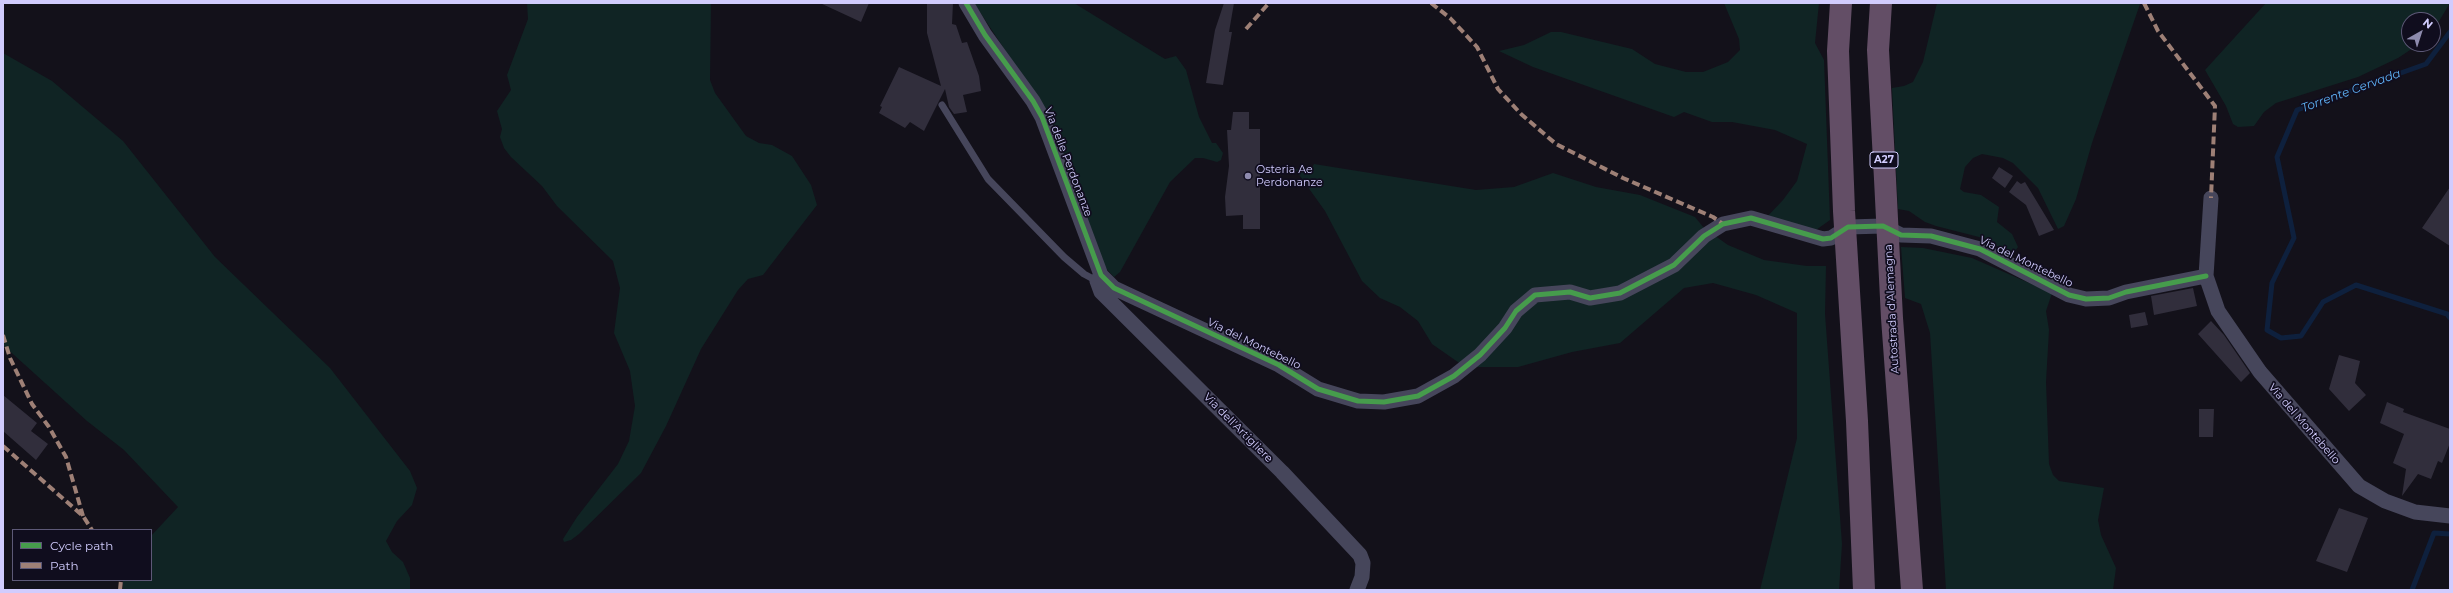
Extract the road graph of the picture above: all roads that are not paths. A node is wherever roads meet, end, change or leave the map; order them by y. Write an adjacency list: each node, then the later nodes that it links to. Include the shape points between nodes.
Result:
1 (966, 3): 7 (street, Via delle Perdonanze, via 985,36 1042,117)
2 (1841, 3): 10 (highway, via 1838,51 1844,211)
3 (1882, 3): 11 (highway, Autostrada d'Alemagna / A27, via 1878,50 1892,318)
4 (942, 105): 7 (lane, via 988,179 1064,257 1084,274)
5 (2210, 198): 6 (street, Via del Montebello)
6 (2206, 276): 7 (street, Via del Montebello, via 2126,292 2109,298 2086,299 2069,295 1980,249 1931,236 1901,235 1883,226 1848,227 1831,238 1823,239 1751,218 1722,224 1704,236 1674,265 1620,293 1590,298 1570,292 1534,295 1516,311 1505,328 1480,355 1454,376 1418,396 1384,402 1358,401 1318,389 1279,365 1114,288); 8 (street, Via del Montebello, via 2218,312 2260,372 2359,486 2385,501 2415,512)
7 (1099, 278): 9 (street, Via dell'Artigliere, via 1101,292 1282,472 1360,555 1363,563 1362,577)
8 (2450, 516)
9 (1357, 590)
10 (1864, 590)
11 (1912, 590)

